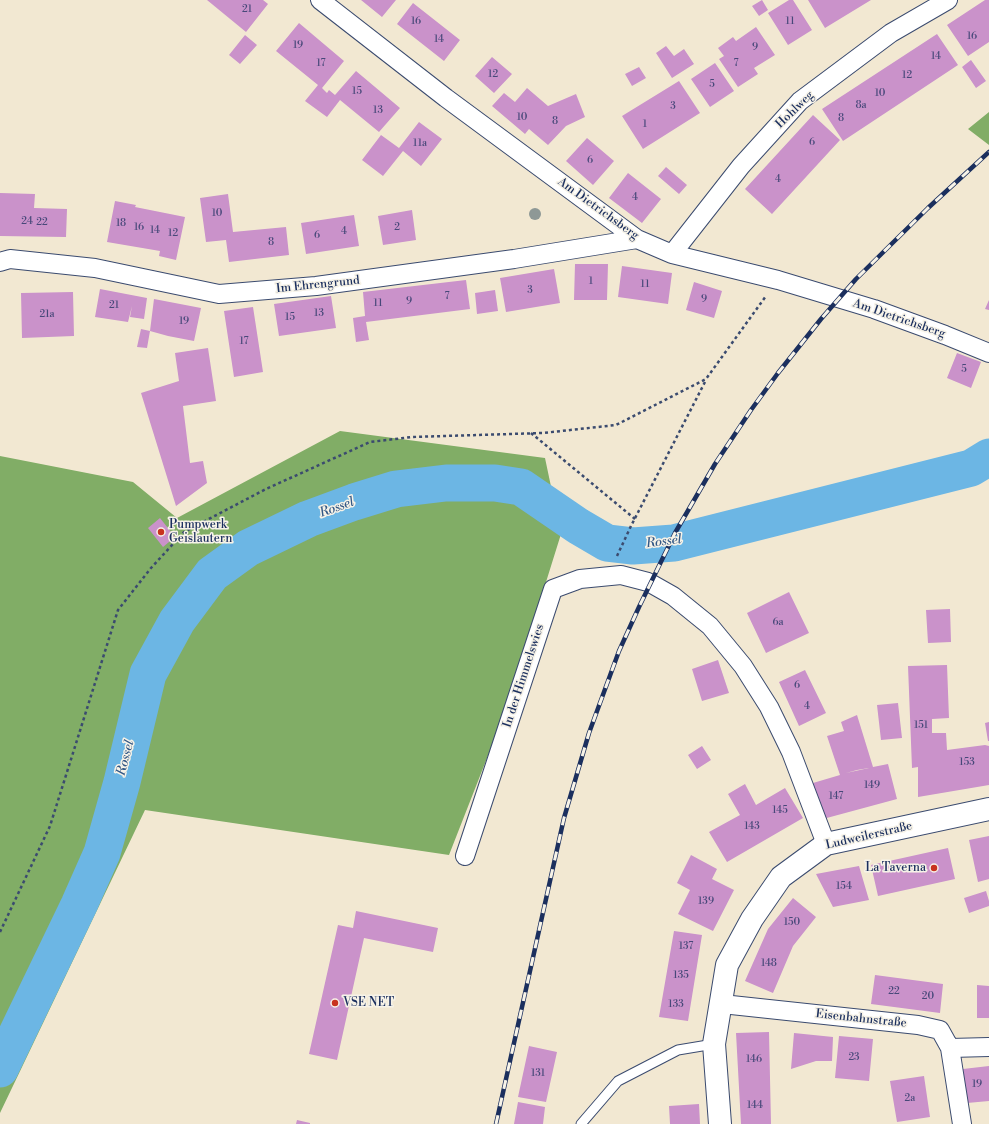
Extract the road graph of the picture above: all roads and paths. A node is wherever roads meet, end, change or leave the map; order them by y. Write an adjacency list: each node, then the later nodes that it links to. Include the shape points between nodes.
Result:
1 (320, 0): 3 (street, Am Dietrichsberg, via 446,98)
2 (948, 0): 4 (street, Hohlweg, via 891,33 800,101 741,166)
3 (637, 239): 4 (street, Am Dietrichsberg); 5 (street, Im Ehrengrund, via 324,285 219,294 95,268 10,259)
4 (672, 254): 6 (street, Am Dietrichsberg)
5 (0, 262)
6 (778, 280): 7 (street, Am Dietrichsberg, via 874,309); 8 (path)
7 (989, 353)
8 (706, 379): 9 (path, via 616,425); 10 (path)
9 (531, 433): 10 (path); 15 (path, via 412,437 370,442 266,489 184,532 150,568 118,610 50,826)
10 (635, 519): 11 (path)
11 (617, 556)
12 (989, 809): 13 (main road, Ludweilerstraße)
13 (826, 844): 14 (street, In der Himmelswies, via 791,752 769,707 743,666 710,626 673,596 649,582 621,575 580,580 553,589); 16 (main road, Ludweilerstraße, via 782,877 752,919 727,965)
14 (465, 856)
15 (0, 932)
16 (722, 1004): 17 (main road, Ludweilerstraße); 19 (street, Eisenbahnstraße, via 918,1025 940,1030)
17 (714, 1044): 20 (lane, via 678,1050 618,1081); 21 (main road, Ludweilerstraße)
18 (989, 1047): 19 (street)
19 (950, 1048): 22 (street)
20 (581, 1124)
21 (720, 1124)
22 (962, 1124)

